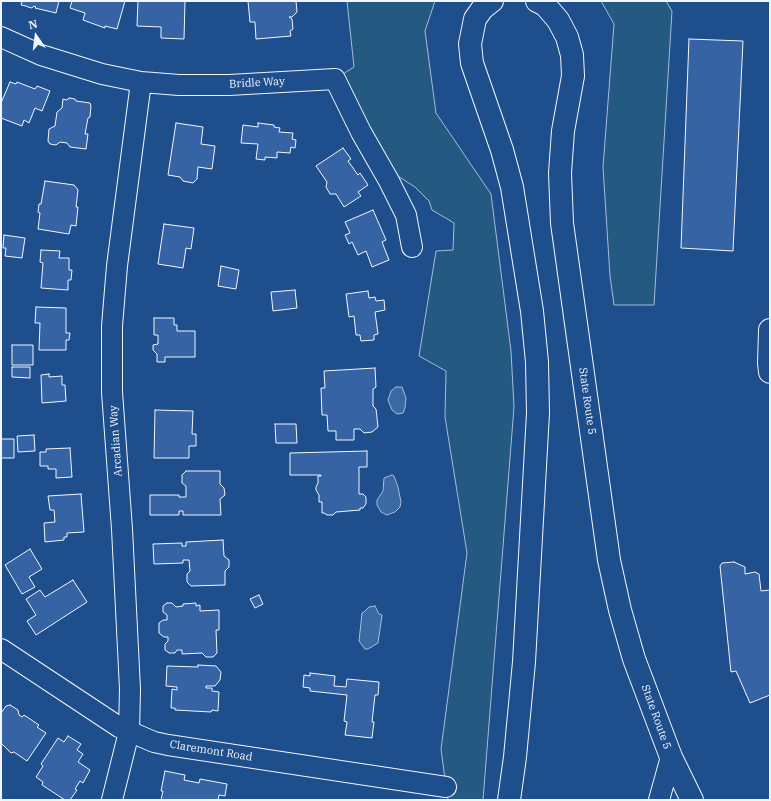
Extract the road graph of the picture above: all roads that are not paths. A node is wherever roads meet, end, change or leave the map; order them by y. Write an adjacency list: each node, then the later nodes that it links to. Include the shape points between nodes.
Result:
1 (492, 1): 13 (main road, via 475,19 470,44 472,63 512,187 532,311 538,413 524,662)
2 (537, 1): 10 (main road, State Route 5, via 558,20 567,37 572,55 573,76 562,138 562,223 609,560 634,658)
3 (1, 38): 4 (street, Bridle Way, via 41,55 102,74)
4 (141, 82): 5 (street, Bridle Way, via 230,85 335,79 406,215); 9 (street, Arcadian Way, via 117,266 112,326 112,392 130,689)
5 (412, 247)
6 (770, 330): 7 (main road)
7 (770, 372)
8 (1, 649): 9 (street, Claremont Road)
9 (129, 732): 11 (street, Claremont Road, via 168,745); 12 (street, Arcadian Way)
10 (671, 757): 14 (street); 15 (main road, State Route 5)
11 (446, 787)
12 (112, 800)
13 (509, 800)
14 (658, 800)
15 (692, 800)

